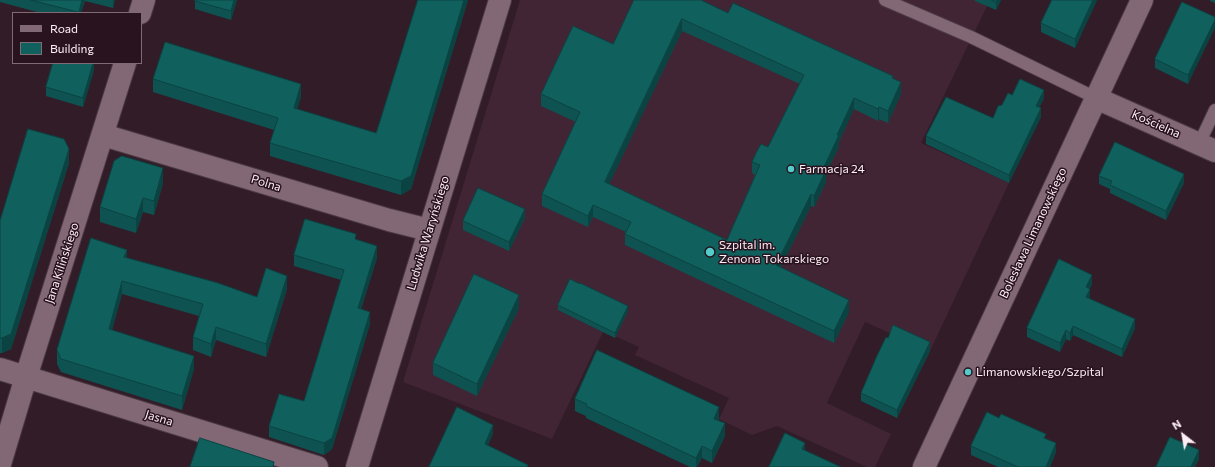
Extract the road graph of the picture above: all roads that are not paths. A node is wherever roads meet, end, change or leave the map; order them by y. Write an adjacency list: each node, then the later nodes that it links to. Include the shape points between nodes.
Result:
1 (144, 0): 5 (street)
2 (500, 0): 11 (street, Ludwika Waryńskiego)
3 (885, 0): 7 (lane, via 971,37)
4 (1142, 0): 7 (street, Bolesława Limanowskiego)
5 (140, 12)
6 (125, 64): 9 (street, Jana Kilińskiego)
7 (1096, 98): 10 (street, Kościelna); 17 (street, Bolesława Limanowskiego)
8 (1215, 110): 10 (lane)
9 (104, 135): 11 (street, Polna); 13 (street, Jana Kilińskiego)
10 (1207, 147)
11 (429, 230): 16 (street, Ludwika Waryńskiego)
12 (0, 369): 13 (street, Jasna)
13 (26, 377): 14 (street, Jana Kilińskiego); 15 (street, Jasna)
14 (0, 464)
15 (317, 467)
16 (357, 467)
17 (924, 467)

